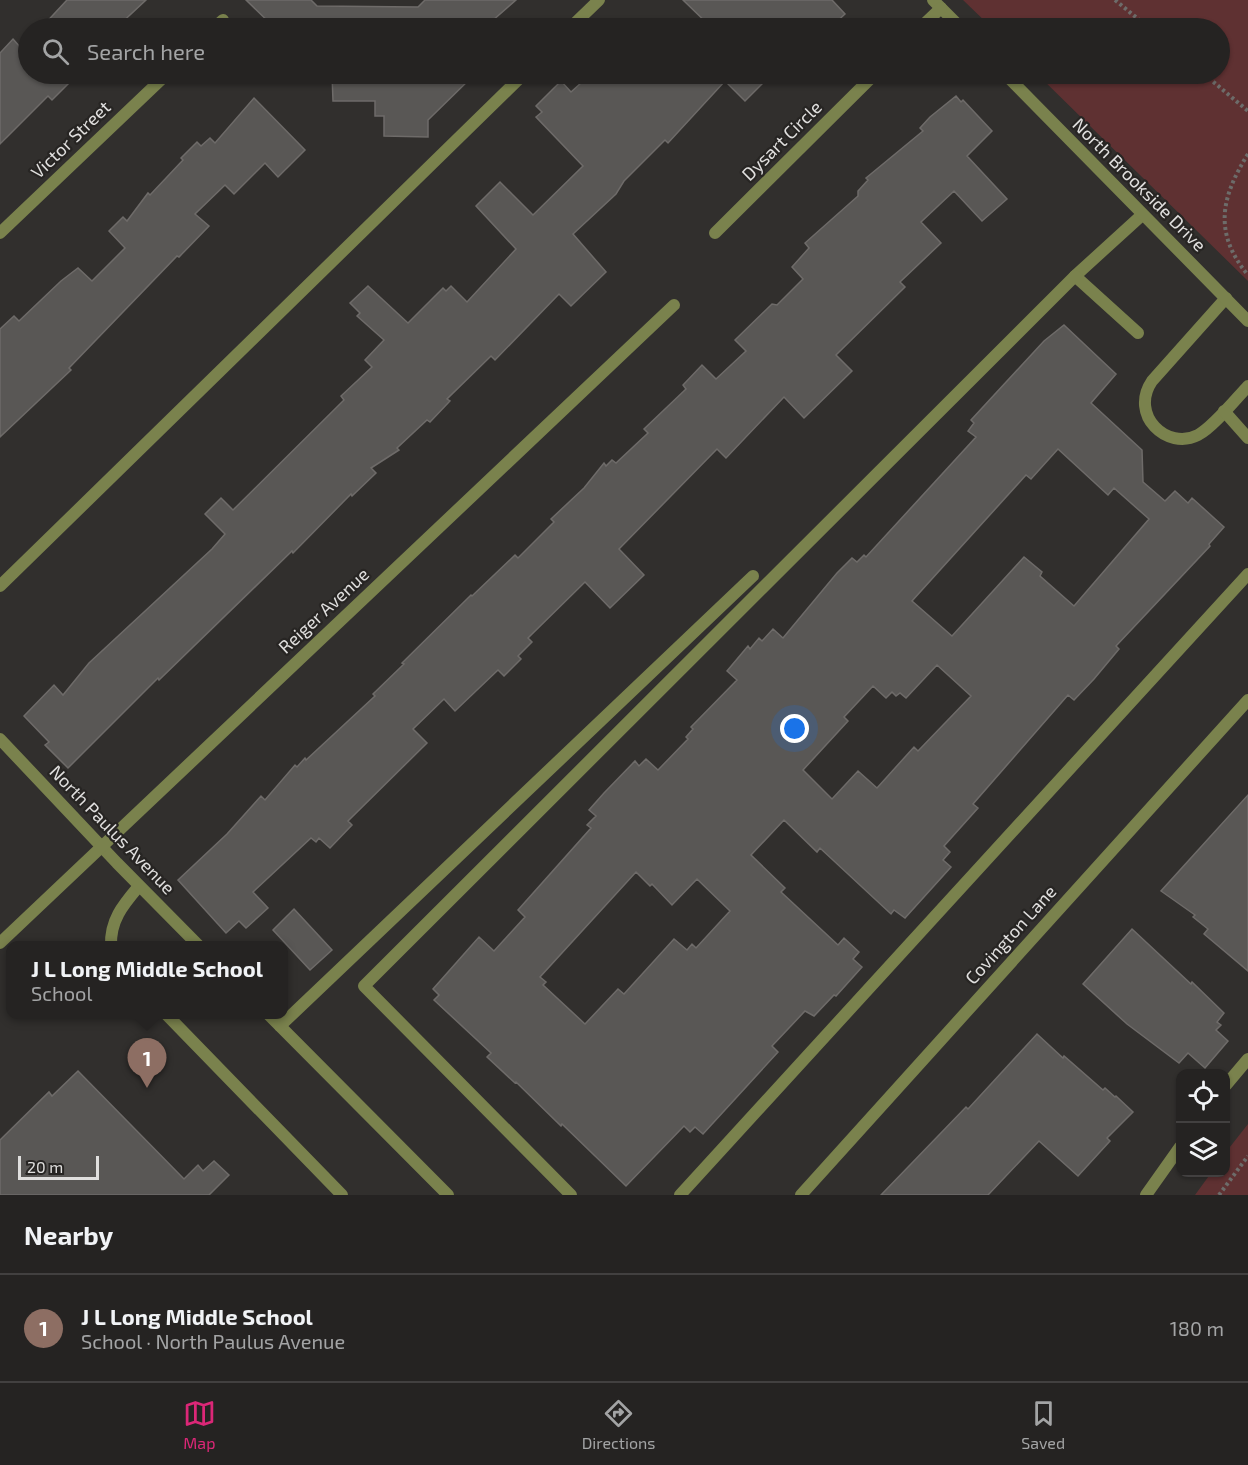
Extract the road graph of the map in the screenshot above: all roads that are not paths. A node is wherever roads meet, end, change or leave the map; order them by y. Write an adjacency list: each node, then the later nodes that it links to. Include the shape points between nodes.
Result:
1 (599, 0): 3 (street)
2 (937, 4): 4 (street); 5 (street)
3 (580, 18)
4 (927, 18)
5 (951, 18)
6 (156, 84): 11 (street, Victor Street)
7 (514, 84): 23 (street)
8 (865, 84): 12 (street, Dysart Circle)
9 (1015, 84): 10 (street, North Brookside Drive)
10 (1143, 215): 13 (street); 14 (street, North Brookside Drive)
11 (0, 233)
12 (715, 233)
13 (1075, 276): 17 (street); 41 (street, via 364,986)
14 (1226, 298): 16 (street, North Brookside Drive); 19 (street, via 1152,381 1143,400 1154,426 1175,437 1198,435)
15 (674, 305): 26 (street, Reiger Avenue)
16 (1248, 321)
17 (1138, 333)
18 (1248, 386): 19 (street)
19 (1224, 411): 20 (street)
20 (1248, 438)
21 (1248, 574): 42 (street)
22 (753, 576): 31 (street)
23 (0, 586)
24 (1248, 700): 43 (street, Covington Lane)
25 (0, 739): 26 (street, North Paulus Avenue)
26 (102, 847): 27 (street, North Paulus Avenue); 30 (street, Reiger Avenue)
27 (139, 886): 28 (street, via 118,911); 29 (street, North Paulus Avenue)
28 (111, 941)
29 (195, 941)
30 (0, 943)
31 (288, 1018)
32 (171, 1019): 39 (street)
33 (273, 1019): 35 (street)
34 (287, 1019): 35 (street)
35 (280, 1026): 40 (street)
36 (1248, 1059): 37 (street)
37 (1230, 1080)
38 (1176, 1153): 44 (street)
39 (342, 1195)
40 (448, 1195)
41 (571, 1195)
42 (680, 1195)
43 (801, 1195)
44 (1146, 1195)

